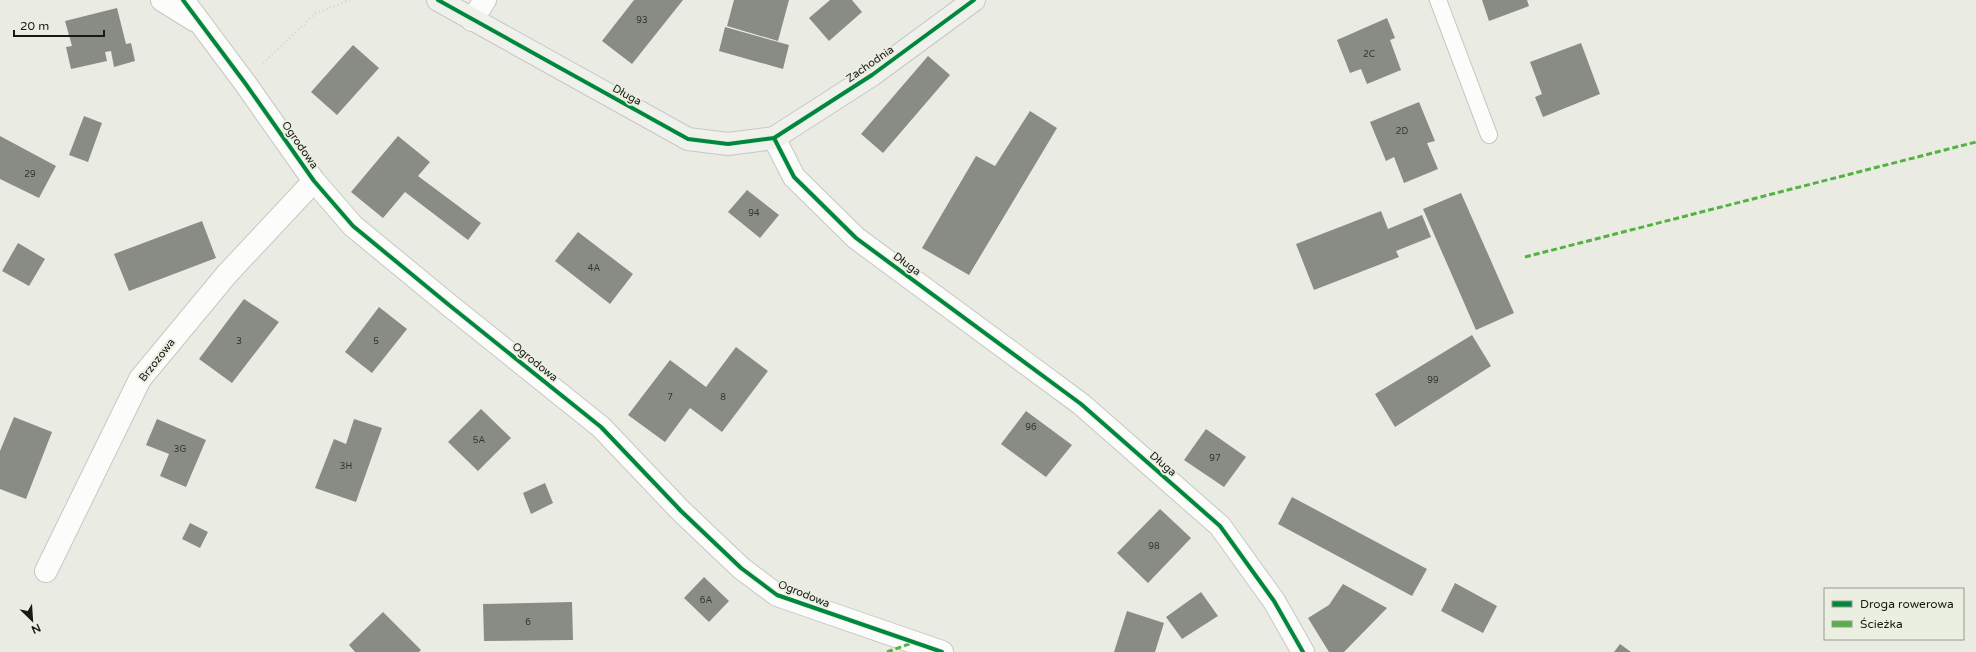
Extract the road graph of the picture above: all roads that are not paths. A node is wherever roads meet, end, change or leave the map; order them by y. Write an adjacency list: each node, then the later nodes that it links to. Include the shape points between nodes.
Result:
1 (162, 0): 8 (street)
2 (183, 0): 8 (street, Ogrodowa)
3 (438, 0): 7 (street, Długa)
4 (485, 0): 7 (street)
5 (974, 0): 10 (street, Zachodnia, via 872,75)
6 (1438, 0): 9 (lane)
7 (472, 20): 10 (street, Długa, via 688,138 728,144)
8 (202, 25): 11 (street, Ogrodowa)
9 (1489, 135)
10 (774, 138): 14 (street, Długa, via 794,177 856,238 1081,404 1220,526 1274,601)
11 (314, 181): 12 (street, Brzozowa, via 227,274 140,379); 13 (street, Ogrodowa, via 353,226 601,427 681,511 741,568 777,595)
12 (46, 571)
13 (942, 652)
14 (1303, 652)

